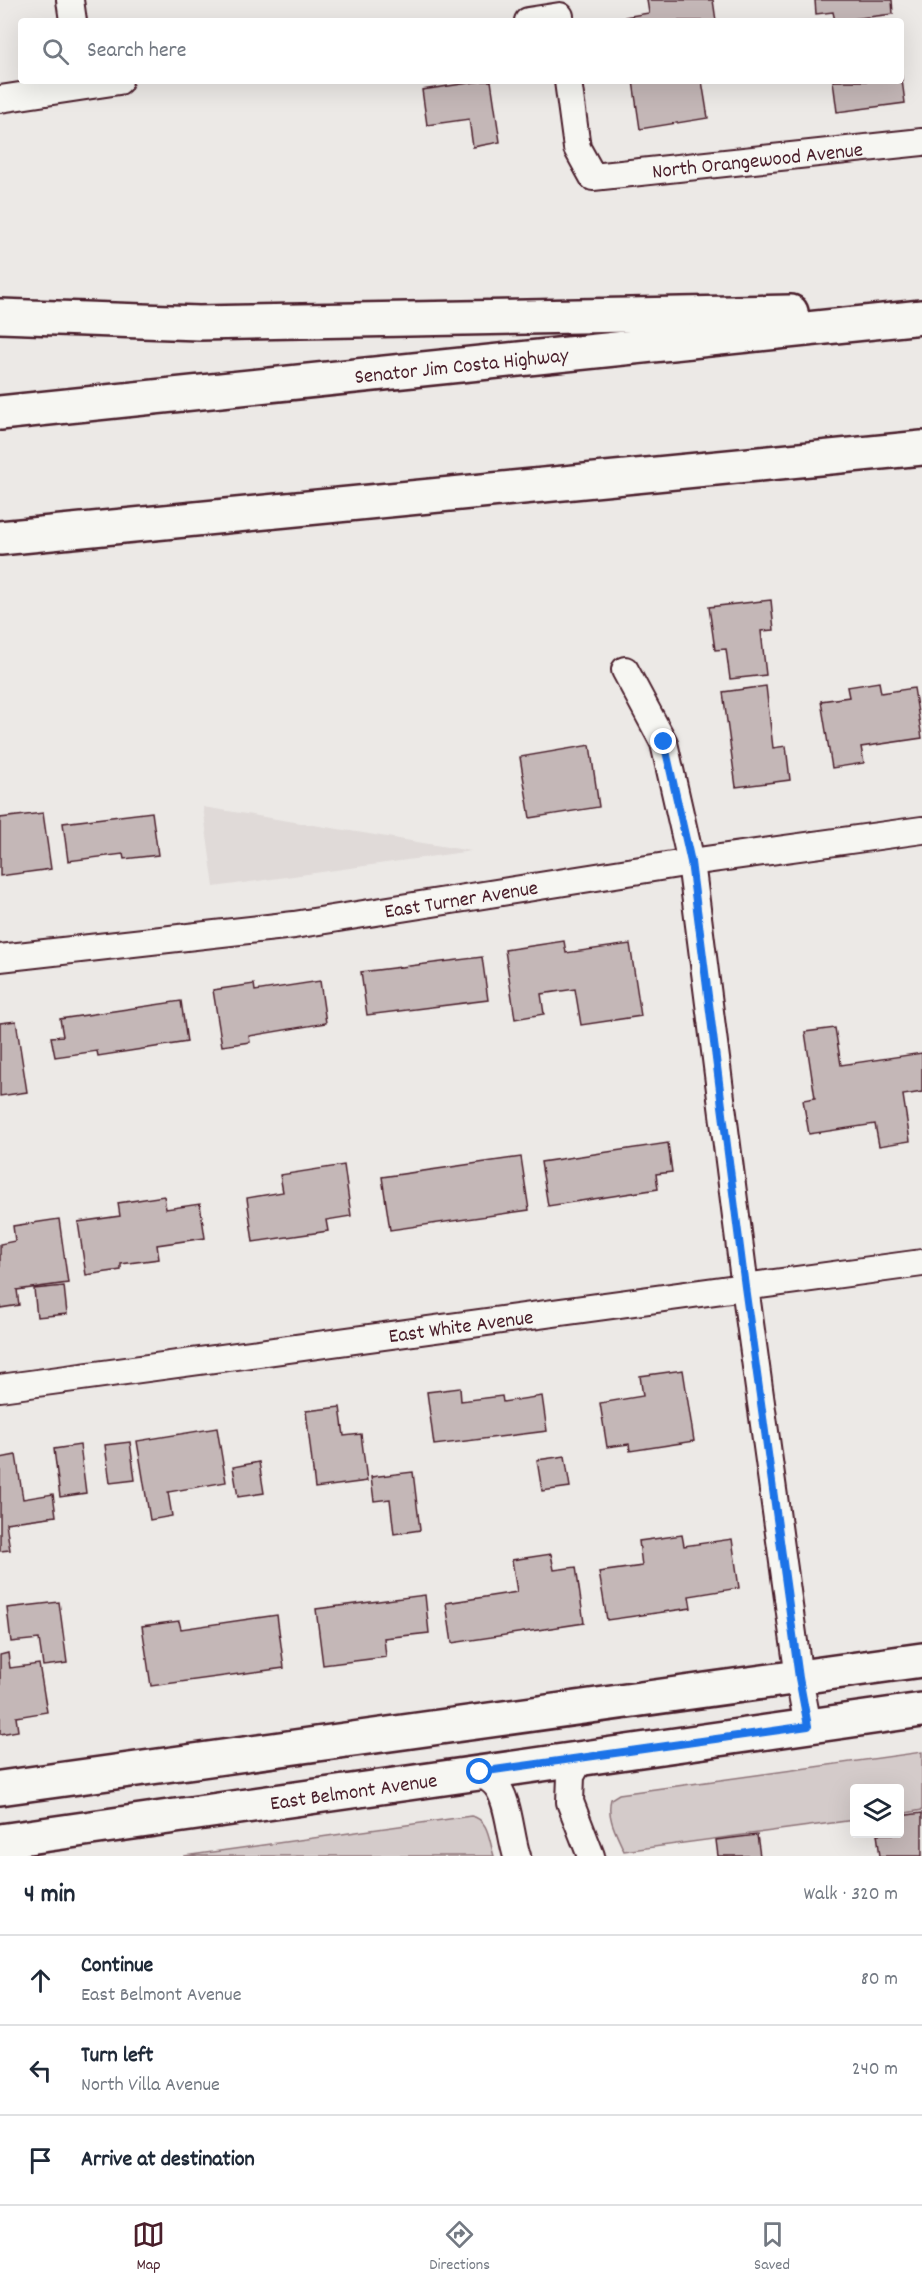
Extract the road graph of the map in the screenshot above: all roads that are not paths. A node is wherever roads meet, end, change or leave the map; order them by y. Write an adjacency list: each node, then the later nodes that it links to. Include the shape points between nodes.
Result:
1 (70, 0): 3 (street)
2 (560, 12): 4 (street)
3 (73, 18)
4 (539, 18)
5 (82, 84): 7 (street)
6 (568, 84): 8 (street, North Orangewood Avenue, via 577,148 593,177)
7 (0, 99)
8 (922, 142)
9 (922, 310): 10 (main road, via 199,322)
10 (0, 316)
11 (922, 317): 12 (main road, Senator Jim Costa Highway)
12 (0, 413)
13 (922, 448): 14 (main road)
14 (0, 538)
15 (625, 670): 17 (street, via 664,742)
16 (922, 830): 17 (street, East Turner Avenue)
17 (691, 862): 18 (street, East Turner Avenue, via 294,925); 20 (street)
18 (0, 958)
19 (922, 1263): 20 (street, East White Avenue)
20 (745, 1287): 21 (street, East White Avenue); 23 (street)
21 (0, 1388)
22 (922, 1660): 23 (main road)
23 (799, 1678): 25 (street); 28 (main road)
24 (922, 1710): 25 (main road, East Belmont Avenue)
25 (808, 1726): 26 (main road, East Belmont Avenue)
26 (581, 1758): 27 (main road, East Belmont Avenue); 31 (street, via 571,1776 570,1802)
27 (480, 1772): 29 (main road, East Belmont Avenue); 30 (street, via 497,1785 506,1805)
28 (0, 1788)
29 (0, 1842)
30 (517, 1856)
31 (591, 1856)

